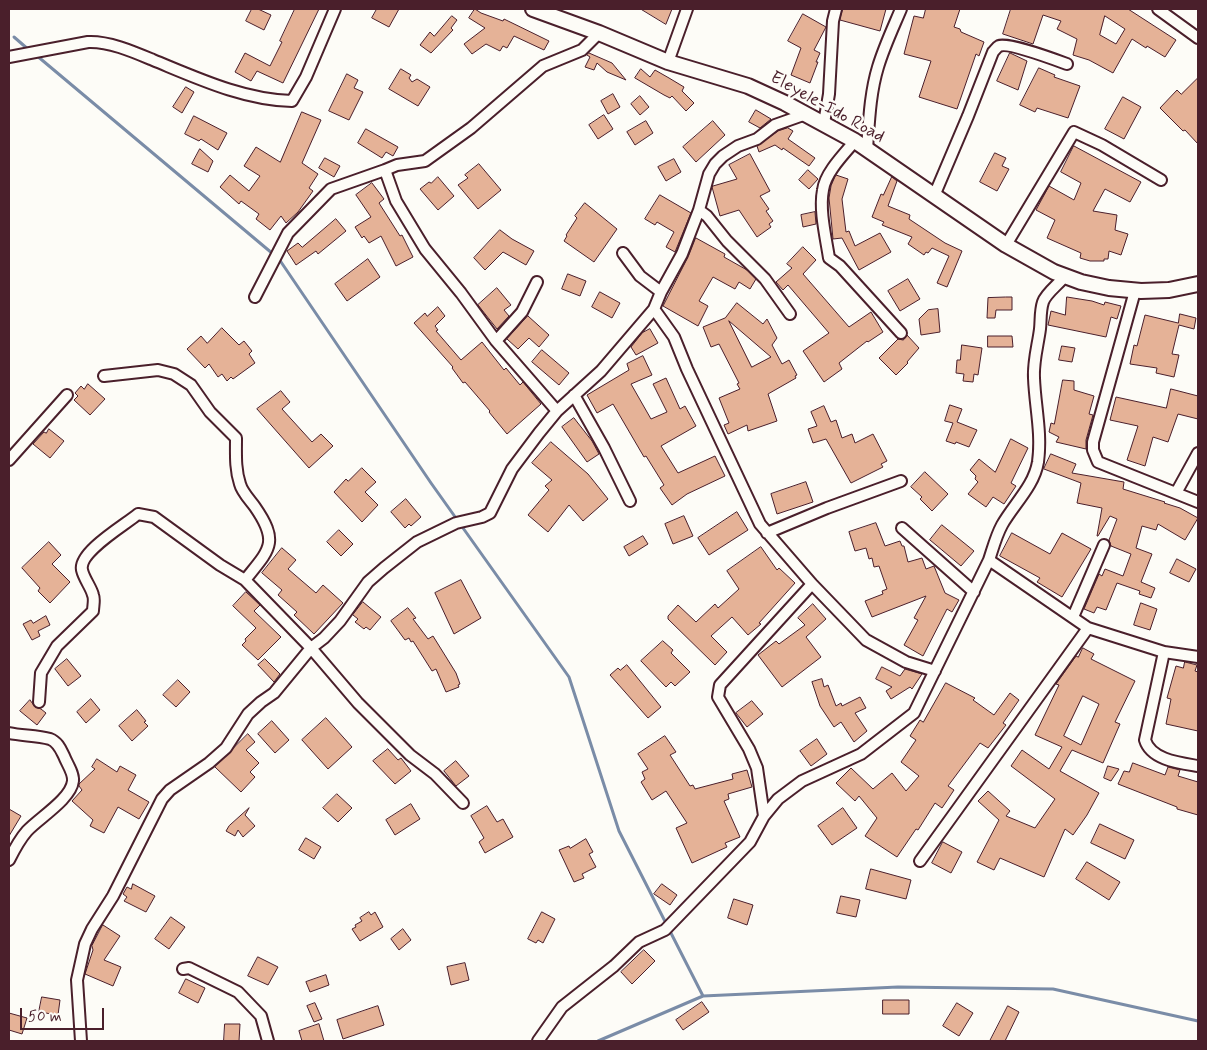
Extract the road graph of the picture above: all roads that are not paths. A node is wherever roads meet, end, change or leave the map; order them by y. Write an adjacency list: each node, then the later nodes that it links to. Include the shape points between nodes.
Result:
1 (335, 9): 9 (street, via 306,77 292,101 276,101 231,90 134,51 101,42)
2 (533, 9): 7 (main road, Eleyele-Ido Road)
3 (687, 9): 10 (street)
4 (836, 9): 13 (street)
5 (901, 9): 14 (street, via 877,70)
6 (1158, 9): 8 (street)
7 (599, 33): 10 (main road, Eleyele-Ido Road); 15 (street, via 582,50 543,66 471,128 425,161)
8 (1198, 38)
9 (9, 57)
10 (668, 62): 12 (main road, Eleyele-Ido Road, via 748,86)
11 (1067, 64): 17 (street, via 1015,47 998,46)
12 (806, 114): 13 (main road, Eleyele-Ido Road); 18 (street, via 775,125 757,139 723,156 709,174)
13 (824, 123): 14 (main road, Eleyele-Ido Road)
14 (861, 145): 17 (main road, Eleyele-Ido Road); 29 (street, via 835,164 823,190 823,224 829,258)
15 (384, 170): 26 (street, via 331,189 288,233); 30 (street, via 396,201 425,249)
16 (1161, 180): 19 (street, via 1074,132)
17 (934, 196): 19 (main road, Eleyele-Ido Road)
18 (699, 210): 25 (street, via 682,254); 28 (street, via 766,279)
19 (1006, 246): 21 (main road, Eleyele-Ido Road)
20 (623, 253): 25 (street, via 640,276)
21 (1065, 276): 24 (main road, Eleyele-Ido Road, via 1081,282); 44 (street, via 1043,301 1040,317 1034,377 1039,421 1038,464 1026,490 995,539)
22 (537, 282): 30 (street, via 522,312)
23 (1198, 284): 24 (main road, Eleyele-Ido Road, via 1169,290)
24 (1135, 291): 38 (street, via 1093,450 1098,462)
25 (661, 292): 27 (street)
26 (255, 297)
27 (654, 309): 33 (street, via 601,371); 42 (street, via 674,337)
28 (790, 314)
29 (901, 333)
30 (496, 341): 34 (street)
31 (104, 376): 45 (street, via 158,370 174,374 191,385 210,412 236,438 235,463 240,486 260,514 270,538 265,555)
32 (67, 395): 36 (street)
33 (574, 395): 34 (street); 39 (street)
34 (557, 411): 50 (street, via 512,469 490,513 441,529 401,553 368,582 340,621)
35 (1198, 453): 38 (street)
36 (9, 460)
37 (901, 481): 42 (street)
38 (1176, 493): 40 (street)
39 (630, 501)
40 (1198, 502)
41 (902, 528): 47 (street)
42 (767, 533): 46 (street)
43 (1104, 544): 48 (street)
44 (989, 560): 47 (street); 48 (street)
45 (245, 580): 50 (street); 54 (street, via 154,517 138,514 95,546 83,561 82,570 94,596 93,611 58,646 41,673)
46 (812, 584): 53 (street, via 866,640 906,662); 58 (street, via 718,690 718,697 757,768)
47 (974, 592): 53 (street)
48 (1072, 617): 49 (street)
49 (1088, 628): 51 (street); 60 (street)
50 (311, 648): 57 (street, via 358,703); 62 (street, via 274,693 248,714 226,748 162,799 85,944 77,980)
51 (1164, 652): 52 (street); 56 (street, via 1145,740 1155,754)
52 (1198, 657)
53 (935, 671): 58 (street, via 914,713 862,754 802,781 778,799)
54 (39, 702)
55 (9, 734): 59 (street, via 33,735 55,741 73,776 73,783 28,830)
56 (1198, 766)
57 (463, 803)
58 (764, 816): 64 (street, via 750,842 665,930 639,942 562,1007)
59 (9, 860)
60 (920, 861)
61 (183, 969): 63 (street, via 190,968 238,992 261,1016)
62 (81, 1041)
63 (268, 1041)
64 (538, 1041)

